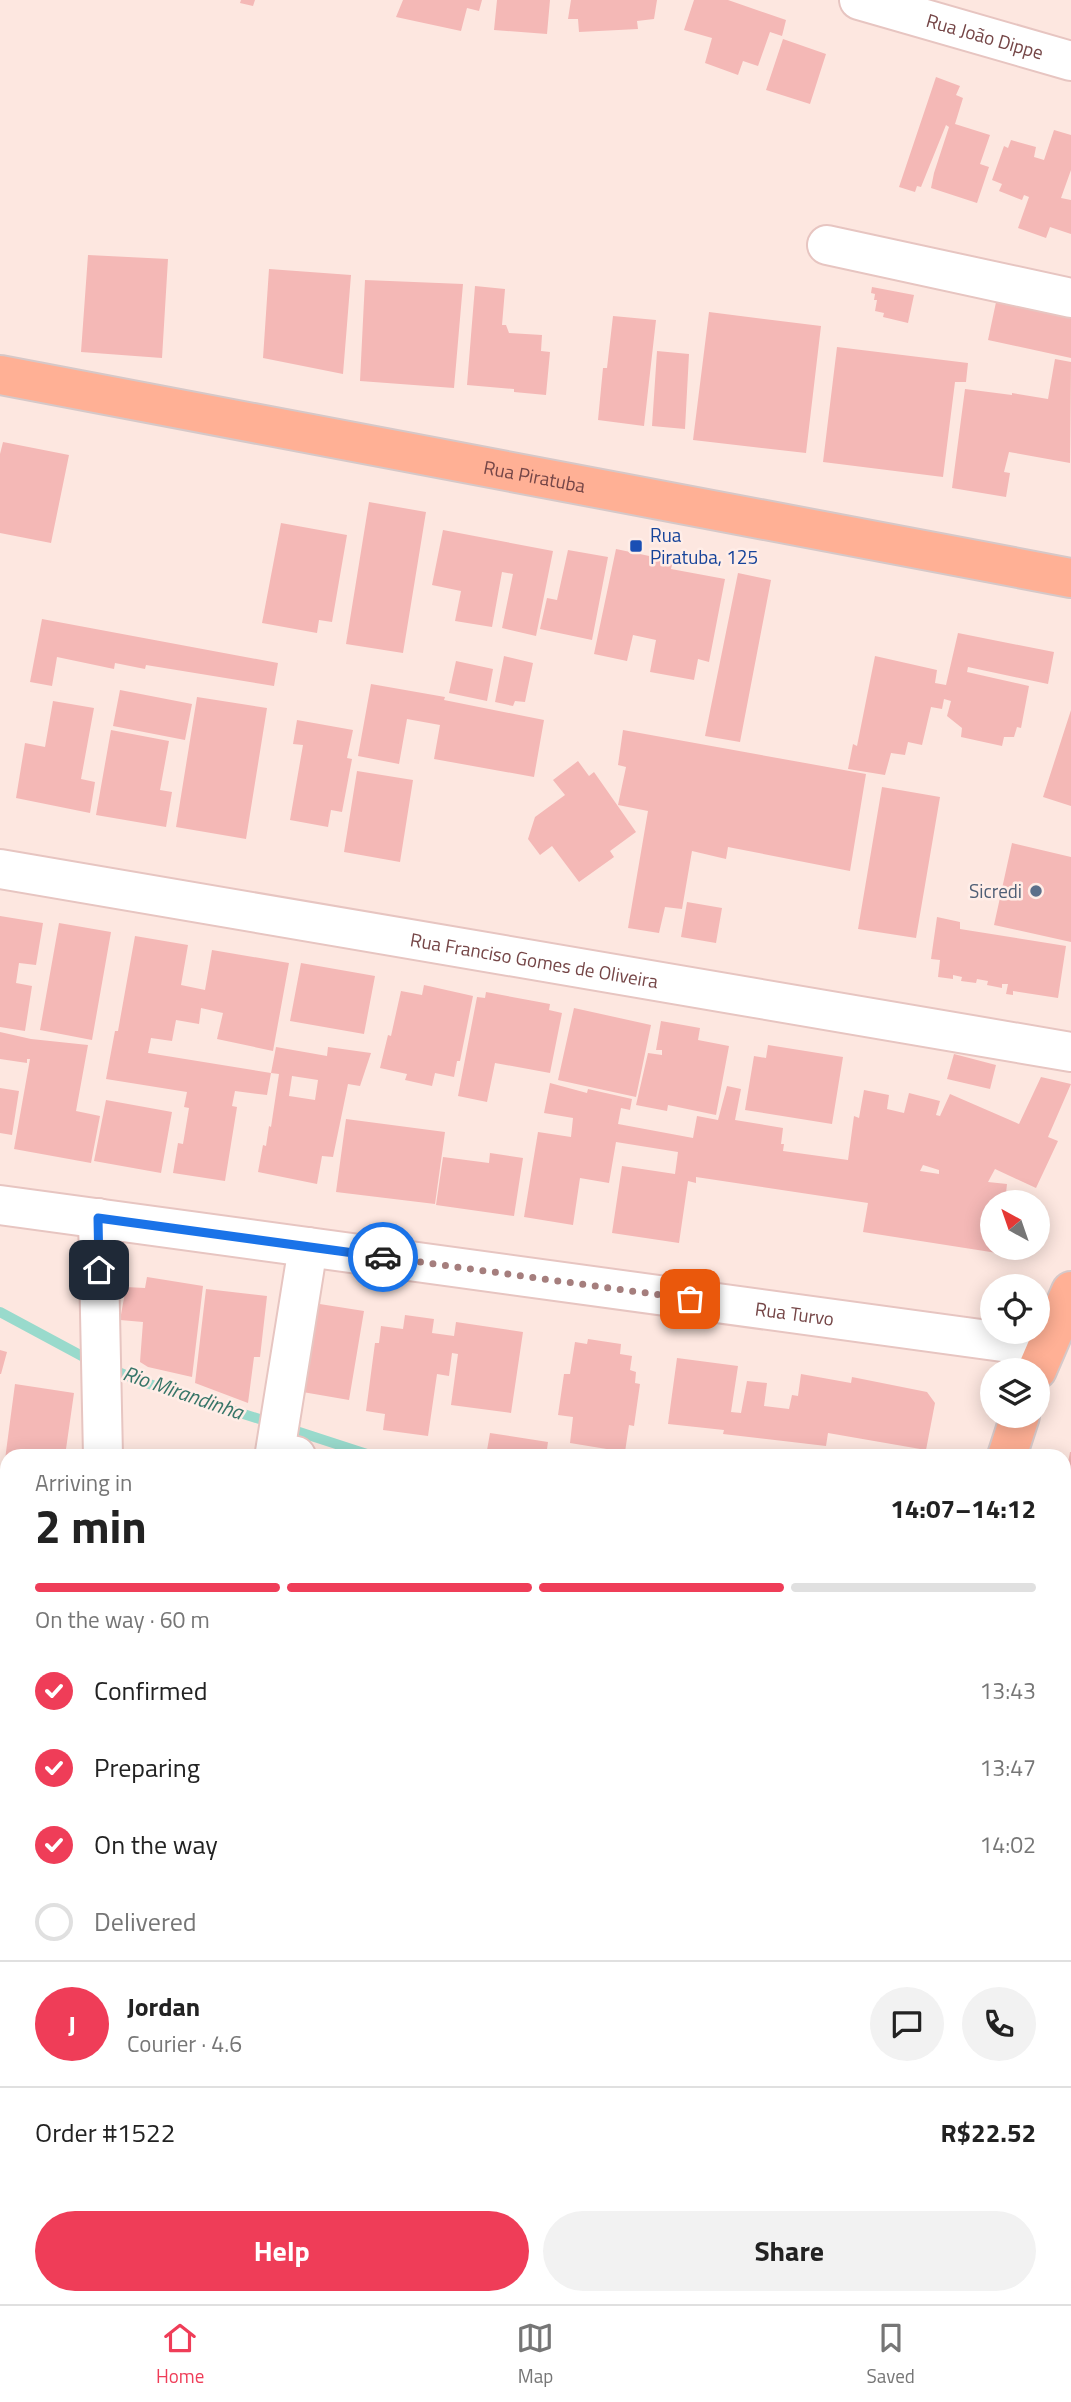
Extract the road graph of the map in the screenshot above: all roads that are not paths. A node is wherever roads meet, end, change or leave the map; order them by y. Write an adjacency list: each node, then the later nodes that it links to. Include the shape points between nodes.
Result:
1 (859, 0): 2 (street, Rua João Dippe)
2 (1071, 61)
3 (827, 244): 4 (street)
4 (1071, 298)
5 (0, 375): 6 (main road, Rua Piratuba)
6 (1071, 578)
7 (0, 869): 8 (street, Rua Franciso Gomes de Oliveira)
8 (1071, 1052)
9 (0, 1205): 10 (street, Rua Turvo)
10 (98, 1218): 11 (street, Rua Turvo); 17 (street)
11 (308, 1247): 13 (street, Rua Turvo); 16 (street)
12 (1071, 1291): 14 (main road)
13 (1035, 1358)
14 (1042, 1358)
15 (1016, 1428): 18 (main road)
16 (285, 1435)
17 (103, 1449)
18 (1009, 1449)

